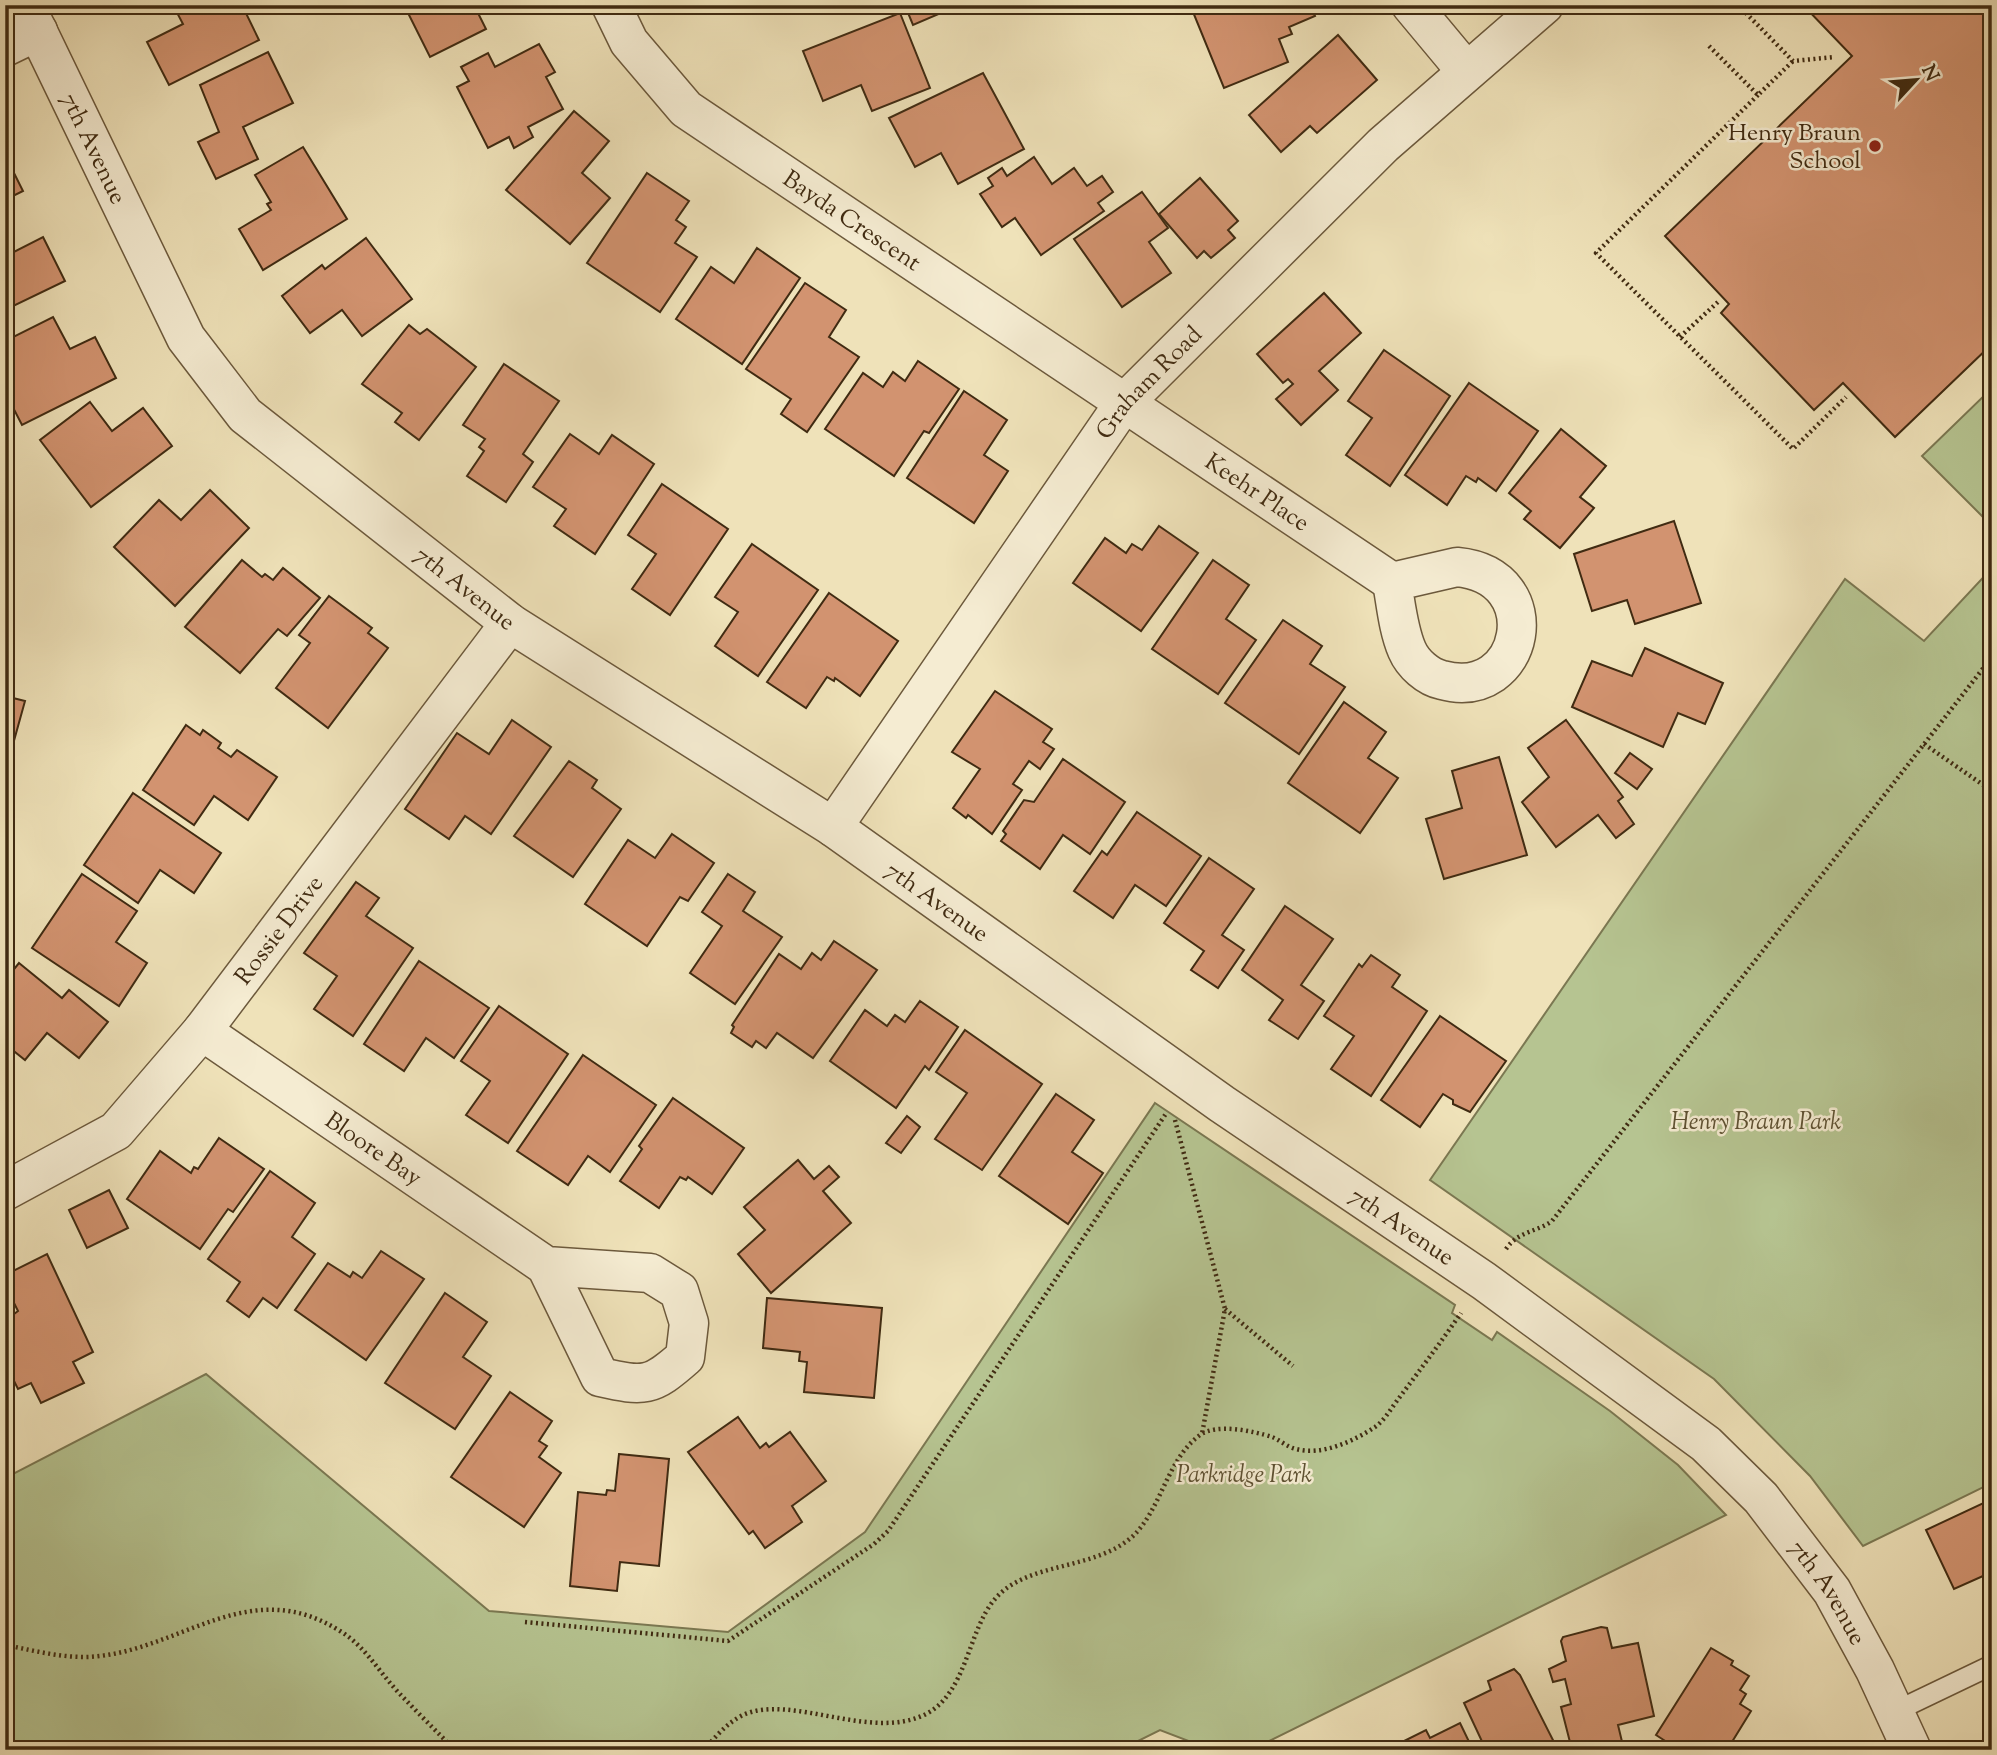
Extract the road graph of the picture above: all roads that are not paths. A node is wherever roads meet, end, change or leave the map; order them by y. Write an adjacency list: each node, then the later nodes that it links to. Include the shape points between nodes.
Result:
1 (611, 5): 6 (street, Bayda Crescent, via 629,42 686,108)
2 (1411, 5): 5 (street)
3 (1544, 5): 5 (street, Graham Road)
4 (23, 28): 8 (street, 7th Avenue, via 186,338 245,415)
5 (1466, 71): 6 (street, Graham Road, via 1373,155)
6 (1124, 403): 7 (street, Keehr Place); 9 (street, Graham Road)
7 (1392, 582)
8 (510, 623): 9 (street, 7th Avenue); 10 (street, Rossie Drive)
9 (833, 827): 14 (street, 7th Avenue, via 1222,1104 1484,1281 1706,1444 1761,1498 1832,1591)
10 (202, 1031): 11 (street, Rossie Drive, via 116,1131); 12 (street, Bloore Bay)
11 (5, 1191)
12 (546, 1266)
13 (1992, 1665): 14 (lane)
14 (1894, 1712): 15 (street, 7th Avenue)
15 (1912, 1750)

